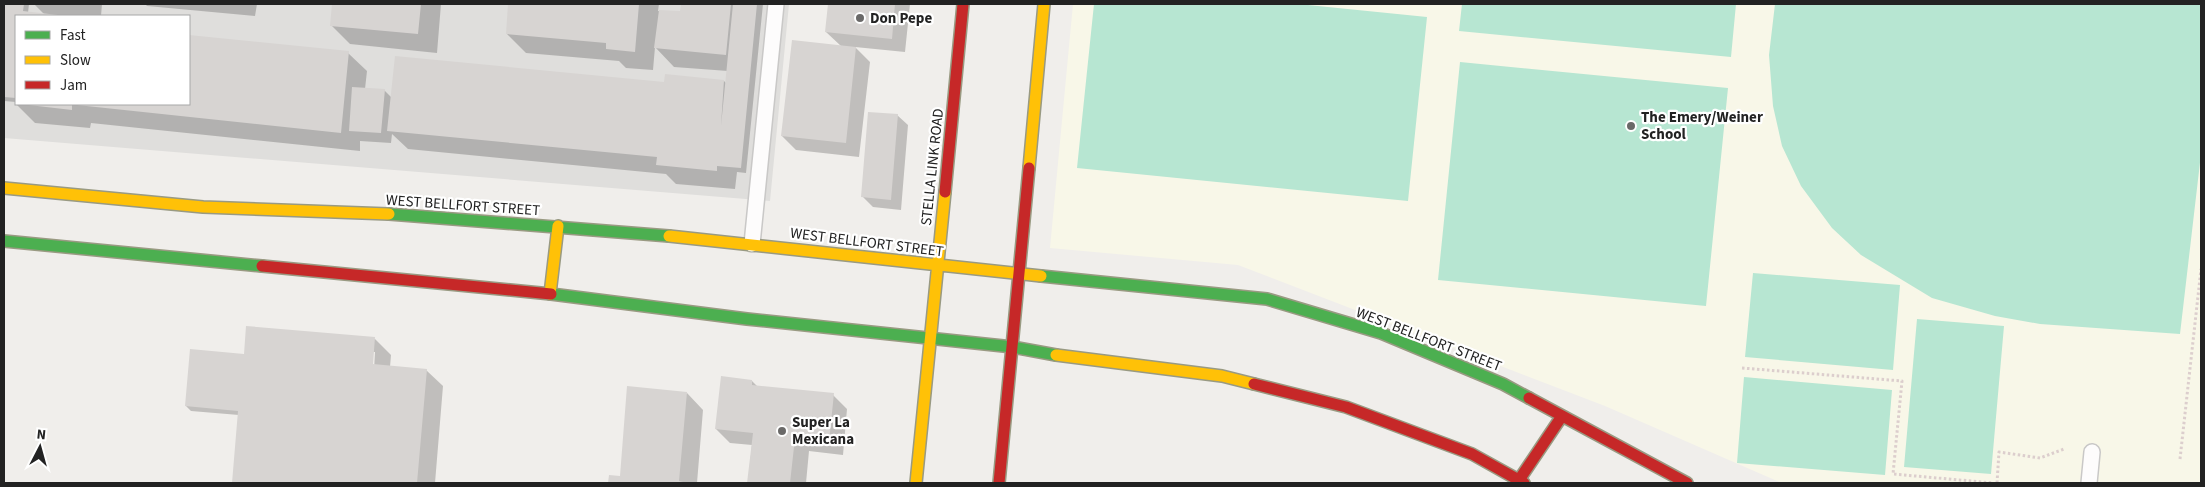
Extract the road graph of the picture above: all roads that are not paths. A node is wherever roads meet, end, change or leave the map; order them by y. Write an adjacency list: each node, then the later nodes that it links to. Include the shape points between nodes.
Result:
1 (776, 4): 7 (lane)
2 (963, 4): 8 (main road, STELLA LINK ROAD)
3 (1044, 4): 9 (main road)
4 (4, 188): 5 (main road, WEST BELLFORT STREET, via 203,207 390,214)
5 (558, 226): 7 (main road, WEST BELLFORT STREET); 10 (main road)
6 (4, 241): 10 (main road)
7 (752, 244): 8 (main road, WEST BELLFORT STREET)
8 (938, 266): 9 (main road, WEST BELLFORT STREET); 11 (main road, STELLA LINK ROAD)
9 (1019, 273): 12 (main road); 13 (main road, WEST BELLFORT STREET, via 1267,299 1381,333 1503,384)
10 (550, 294): 11 (main road, via 747,319)
11 (930, 337): 12 (main road); 16 (main road, STELLA LINK ROAD)
12 (1013, 347): 15 (main road, via 1222,376 1346,407 1472,454); 17 (main road)
13 (1562, 416): 15 (main road); 18 (main road, WEST BELLFORT STREET)
14 (2092, 452): 19 (lane)
15 (1521, 482)
16 (916, 483)
17 (999, 483)
18 (1687, 483)
19 (2089, 483)

